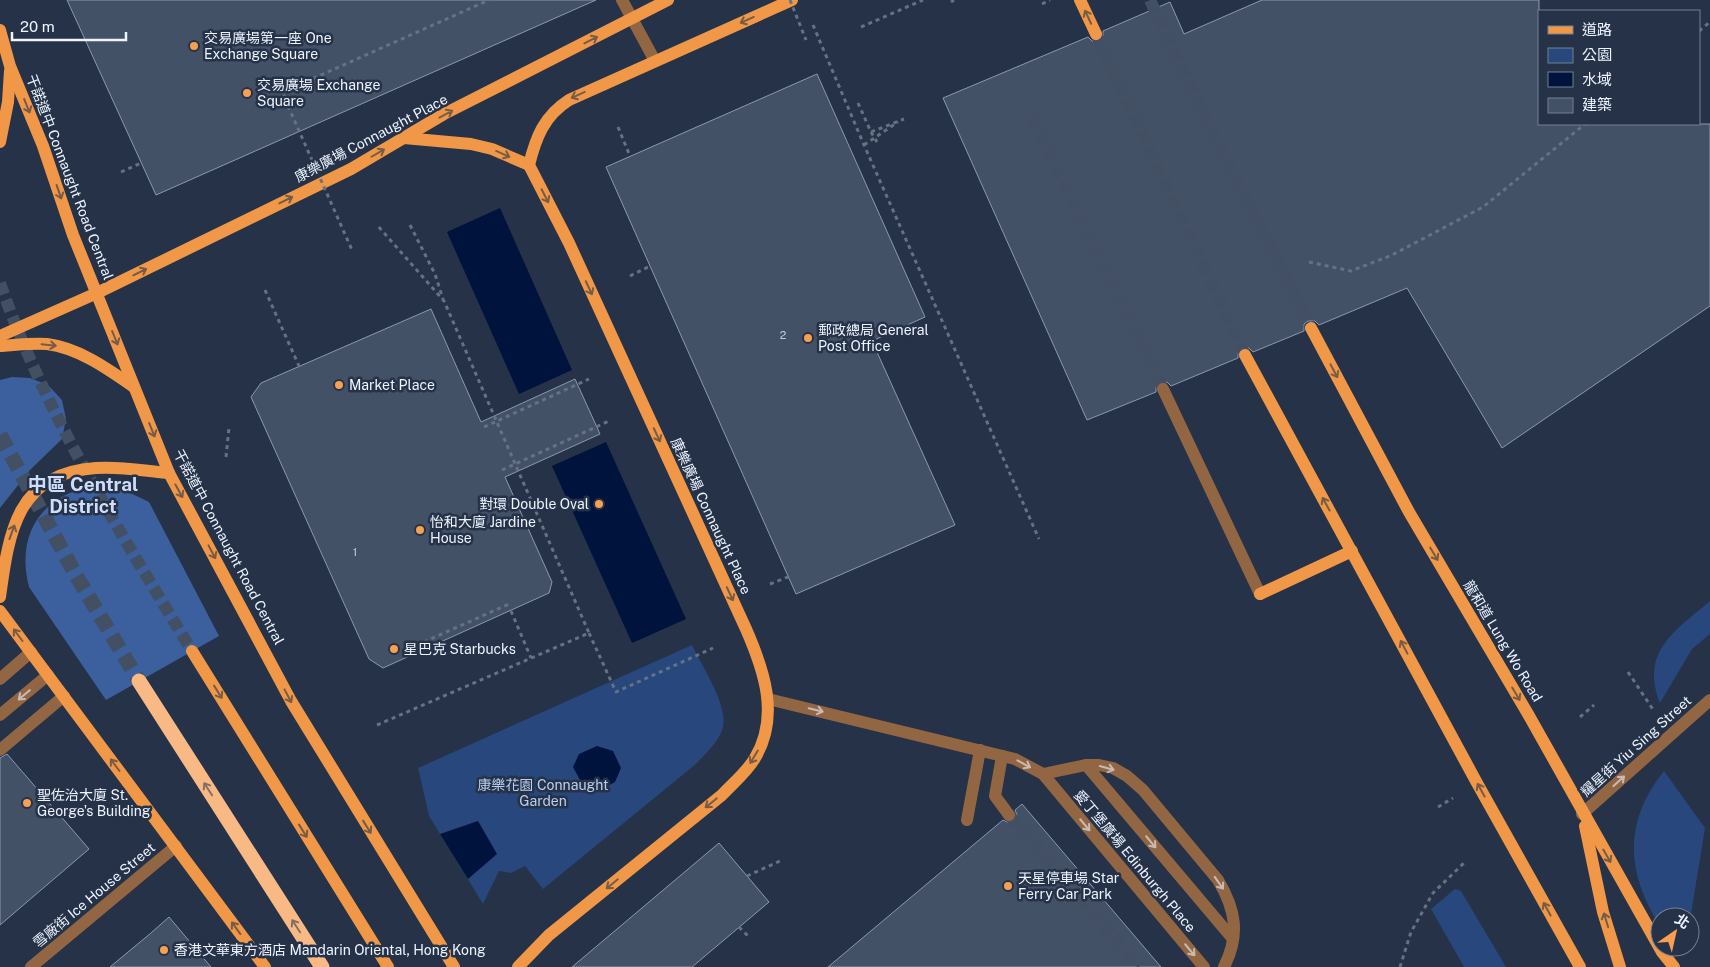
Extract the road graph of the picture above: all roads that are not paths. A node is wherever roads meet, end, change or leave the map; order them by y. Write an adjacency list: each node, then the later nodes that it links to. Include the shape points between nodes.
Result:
1 (622, 0): 5 (street)
2 (668, 0): 5 (main road, 康樂廣場 Connaught Place)
3 (791, 0): 8 (main road, one-way to 8)
4 (1080, 0): 7 (main road, one-way to 4)
5 (631, 20): 8 (street); 10 (main road, 康樂廣場 Connaught Place, one-way to 5, via 444,114)
6 (0, 30): 9 (main road, 干諾道中 Connaught Road Central)
7 (1096, 34)
8 (654, 61): 12 (main road, one-way to 12, via 555,108 536,137)
9 (10, 66): 11 (main road, via 8,102); 13 (main road, 干諾道中 Connaught Road Central, one-way to 13)
10 (404, 138): 12 (main road, one-way to 12, via 470,144 492,149); 13 (main road, 康樂廣場 Connaught Place, one-way to 10, via 351,169)
11 (0, 142)
12 (529, 165): 31 (main road, 康樂廣場 Connaught Place, one-way to 31, via 565,235 750,637)
13 (96, 293): 15 (main road, 康樂廣場 Connaught Place); 18 (main road, 干諾道中 Connaught Road Central, one-way to 18)
14 (1311, 328): 39 (main road, 龍和道 Lung Wo Road, one-way to 39, via 1409,512 1528,714)
15 (0, 336)
16 (0, 346): 18 (main road, one-way to 18, via 46,344 61,347 94,360)
17 (1245, 355): 21 (main road, one-way to 17)
18 (134, 387): 20 (main road, 干諾道中 Connaught Road Central, one-way to 20)
19 (1163, 389): 22 (street)
20 (169, 473): 23 (main road, one-way to 20, via 6,554 18,516 40,487 53,477 98,468); 48 (main road, 干諾道中 Connaught Road Central, one-way to 48, via 291,701)
21 (1352, 551): 22 (main road); 52 (main road, one-way to 21)
22 (1260, 594)
23 (0, 597)
24 (0, 611): 26 (main road, one-way to 24)
25 (192, 651): 47 (main road, one-way to 47)
26 (31, 652): 27 (main road); 28 (street)
27 (48, 675): 30 (main road); 33 (street, one-way to 33)
28 (0, 679)
29 (139, 681): 46 (highway, one-way to 29)
30 (64, 696): 34 (street); 42 (main road, one-way to 30)
31 (768, 699): 35 (street, one-way to 35); 49 (main road, 康樂廣場 Connaught Place, one-way to 49, via 768,720 763,740 743,774 548,935)
32 (1710, 700): 39 (street, 耀星街 Yiu Sing Street, one-way to 32)
33 (0, 715)
34 (0, 750)
35 (980, 750): 36 (street); 41 (street)
36 (1002, 756): 38 (street, one-way to 38); 40 (street, via 995,796)
37 (1086, 765): 38 (street); 43 (street, one-way to 43); 43 (street, one-way to 43, via 1112,768 1143,790 1228,896 1235,918)
38 (1043, 774): 50 (street, 愛丁堡廣場 Edinburgh Place, one-way to 50)
39 (1582, 814): 53 (main road, one-way to 39); 54 (main road, 龍和道 Lung Wo Road, one-way to 54, via 1662,952)
40 (1009, 815)
41 (967, 820)
42 (176, 846): 44 (street, 雪廠街 Ice House Street); 45 (main road, one-way to 42)
43 (1233, 939): 51 (street)
44 (31, 967)
45 (265, 967)
46 (322, 967)
47 (388, 967)
48 (454, 967)
49 (518, 967)
50 (1204, 967)
51 (1224, 967)
52 (1580, 967)
53 (1620, 967)
54 (1674, 967)

